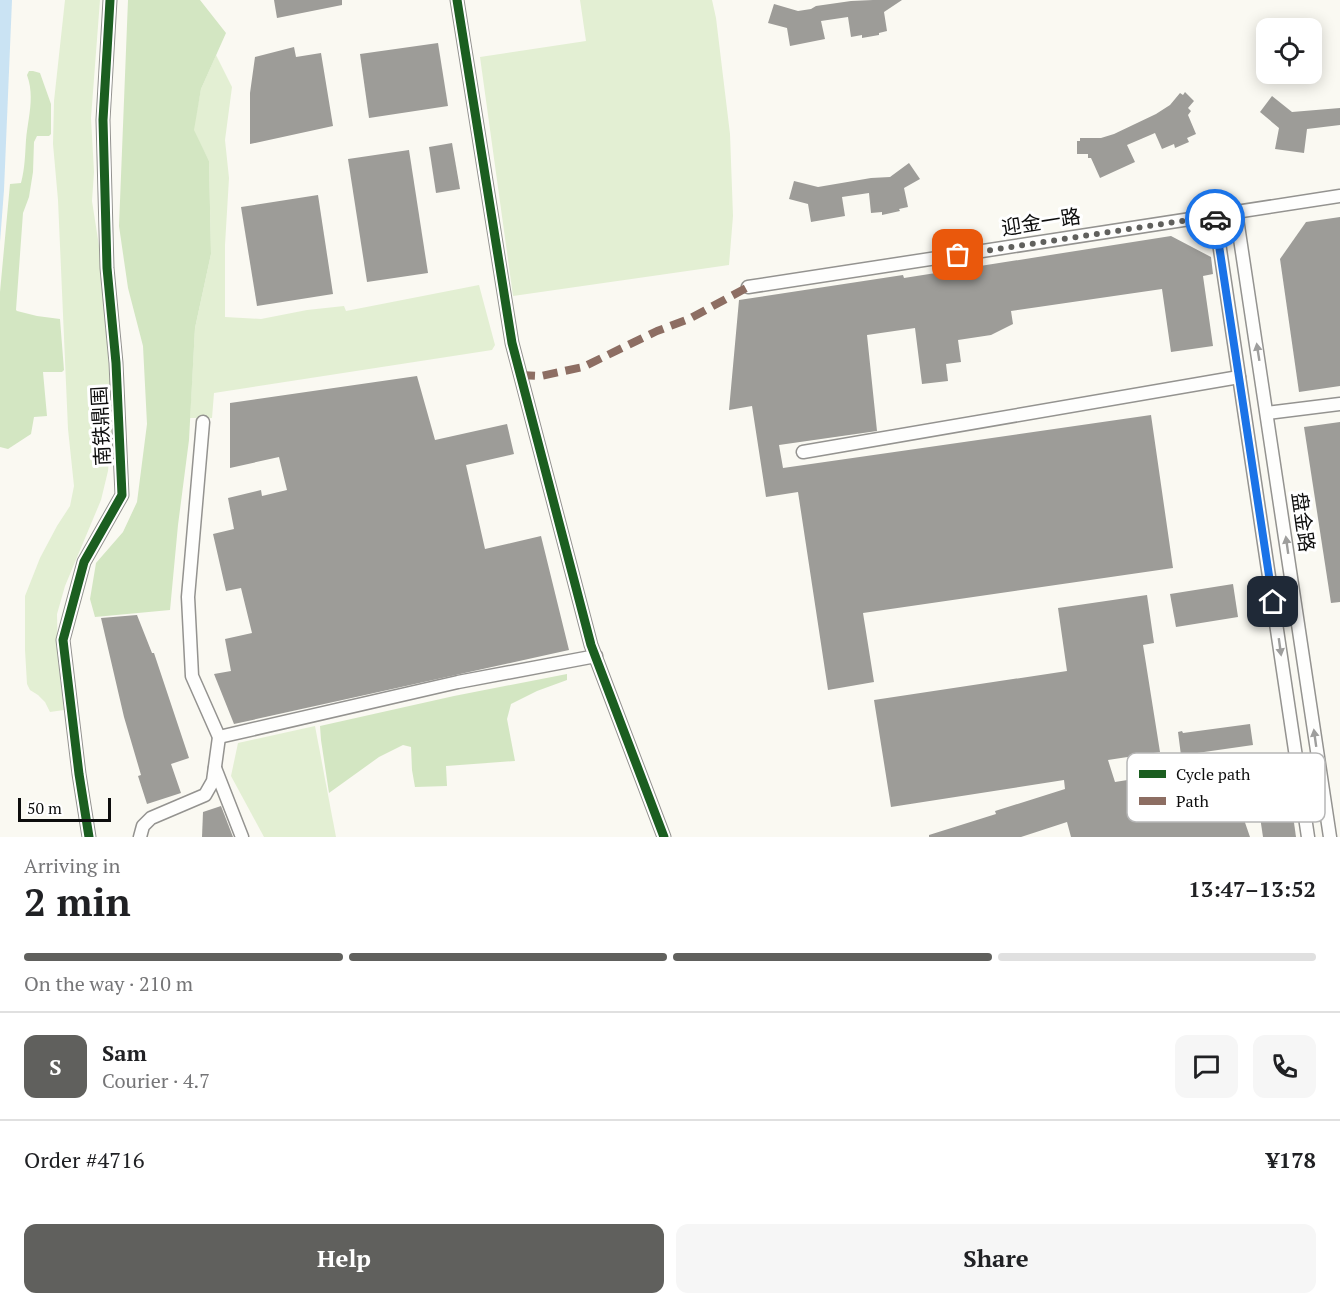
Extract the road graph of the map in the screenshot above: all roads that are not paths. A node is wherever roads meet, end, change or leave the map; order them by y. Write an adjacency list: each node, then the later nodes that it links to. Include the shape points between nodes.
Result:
1 (110, 0): 19 (street, 南铁鼎围, via 103,120 106,257 122,495 84,562 63,640)
2 (457, 0): 12 (street, via 512,343)
3 (1340, 196): 4 (street, 迎金一路)
4 (1236, 212): 5 (street, 迎金一路); 9 (street, 盘金路, one-way to 4)
5 (1215, 216): 6 (street, 迎金一路); 7 (street, 盘金路)
6 (748, 287)
7 (1239, 376): 11 (street); 14 (street, 盘金路, one-way to 14)
8 (1340, 404): 9 (street)
9 (1267, 413): 15 (street, 盘金路, one-way to 9)
10 (203, 422): 13 (street, via 188,597 192,676)
11 (803, 452)
12 (596, 656): 13 (street, via 458,682); 22 (street)
13 (219, 737): 16 (street)
14 (1295, 753)
15 (1318, 753)
16 (215, 766): 20 (street, via 205,795 151,818); 21 (street)
17 (1325, 803): 24 (street, 盘金路, one-way to 17)
18 (1306, 822): 23 (street, 盘金路, one-way to 23)
19 (89, 837)
20 (140, 837)
21 (242, 837)
22 (664, 837)
23 (1308, 837)
24 (1330, 837)

